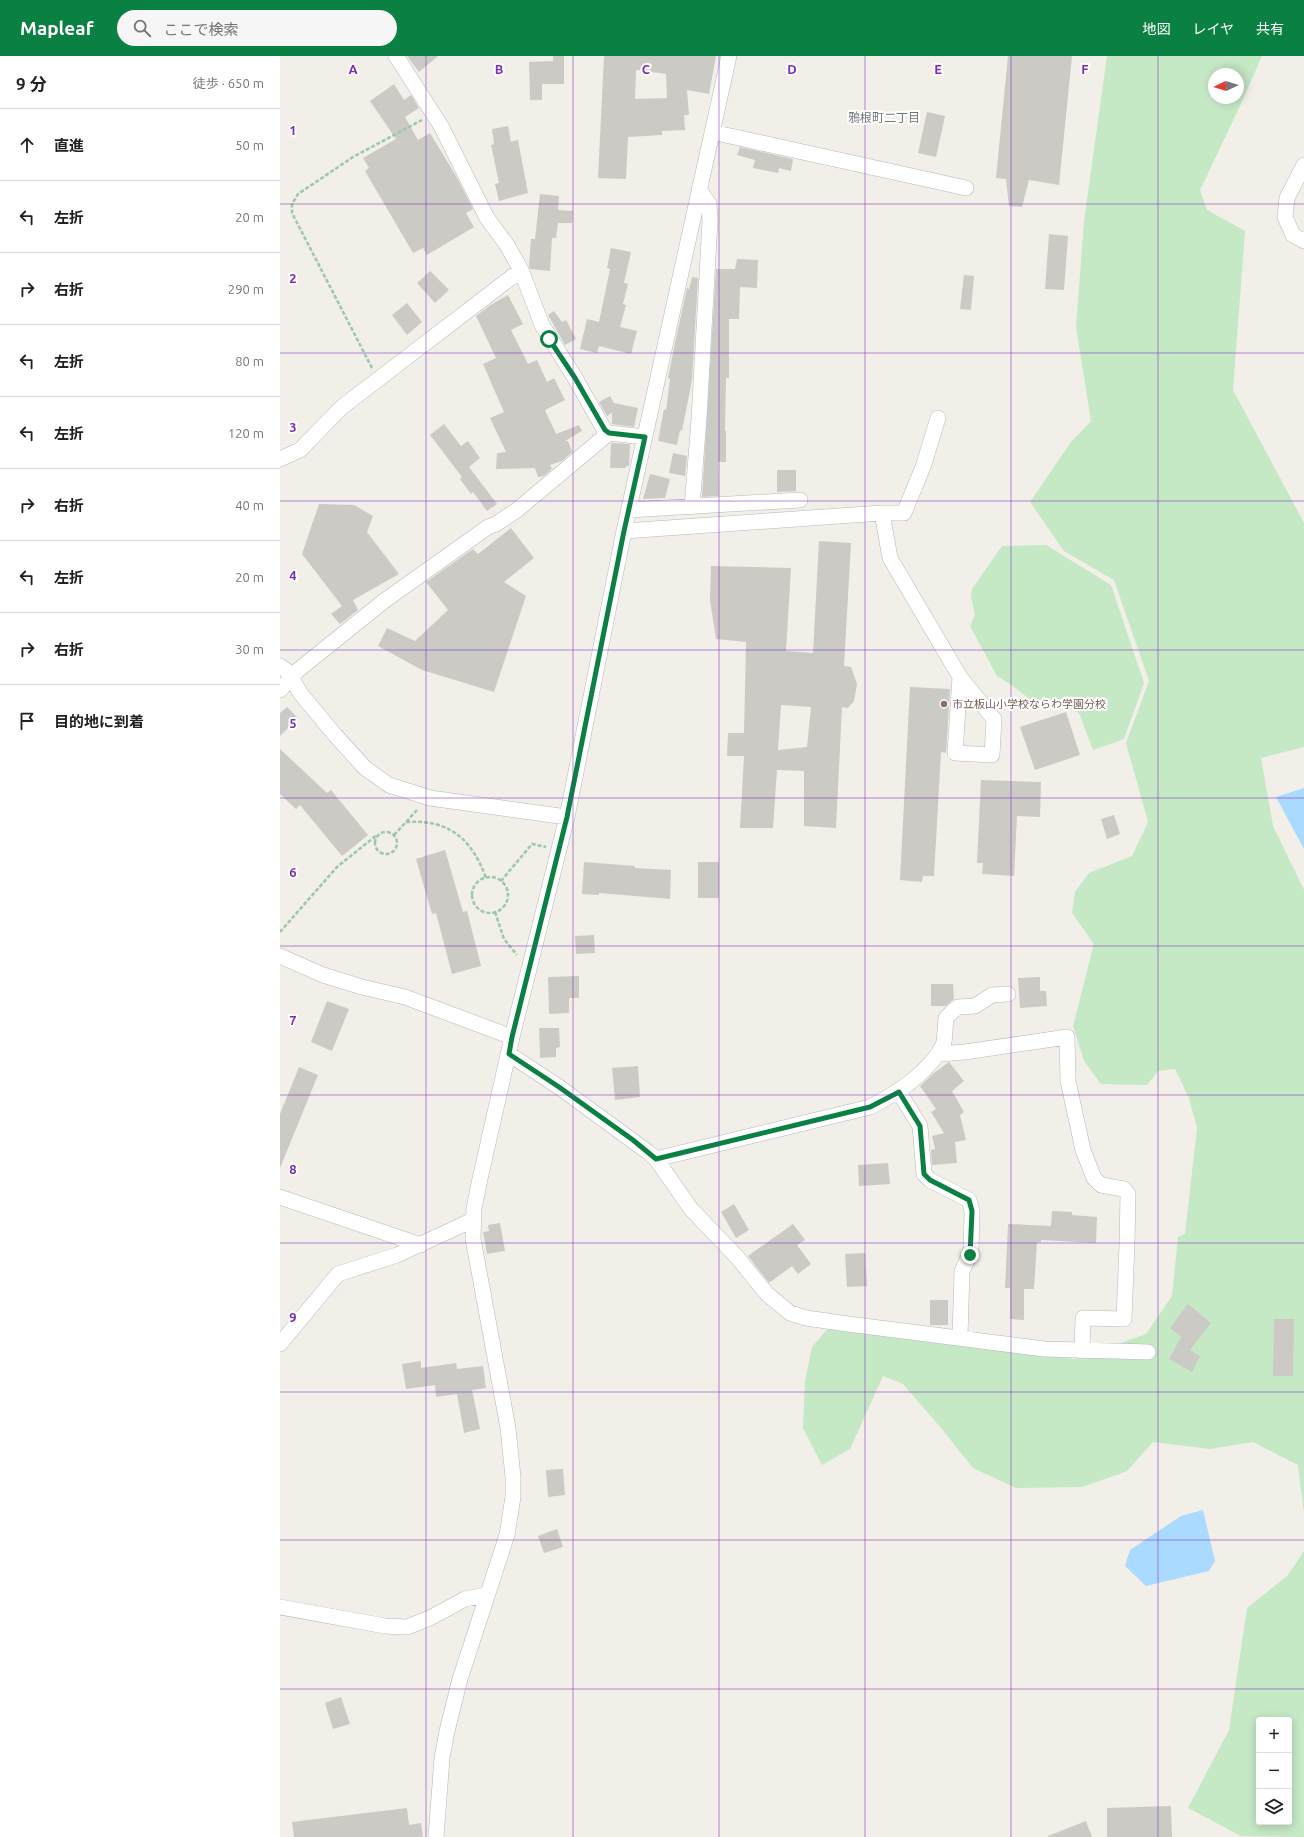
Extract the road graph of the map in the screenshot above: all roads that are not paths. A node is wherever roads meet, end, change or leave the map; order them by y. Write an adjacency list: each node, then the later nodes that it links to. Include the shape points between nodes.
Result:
1 (396, 56): 8 (street, via 433,114 487,218)
2 (729, 56): 3 (street)
3 (712, 132): 5 (street); 6 (street)
4 (1304, 165): 7 (street, via 1287,198 1285,217 1293,235)
5 (966, 188)
6 (700, 189): 11 (street); 14 (street, via 709,204 710,221)
7 (1304, 241)
8 (521, 270): 10 (street, via 549,339); 12 (street, via 342,407 300,450)
9 (938, 418): 16 (street, via 923,467 904,513)
10 (609, 433): 11 (street); 20 (street, via 517,510 488,527 384,601)
11 (645, 437): 15 (street)
12 (280, 459)
13 (800, 500): 14 (street)
14 (692, 507): 15 (street)
15 (629, 510): 17 (street)
16 (882, 513): 17 (street); 19 (street, via 890,558)
17 (624, 531): 22 (street)
18 (280, 666): 20 (street)
19 (960, 677): 19 (street, via 994,718 992,755 955,753)
20 (291, 678): 21 (street); 22 (street, via 335,736 366,768 389,785 430,798)
21 (280, 690)
22 (567, 817): 25 (street)
23 (280, 956): 25 (street, via 323,975 405,997)
24 (1008, 994): 27 (street, via 992,995 974,1006 958,1007 951,1013 946,1018 944,1043)
25 (512, 1037): 26 (street)
26 (509, 1054): 29 (street, via 559,1087); 31 (street)
27 (938, 1054): 28 (street, via 928,1068); 35 (street, via 1067,1037 1068,1081 1083,1150 1094,1178 1101,1185 1124,1189 1128,1194 1124,1319 1083,1318)
28 (899, 1092): 29 (street, via 870,1107); 33 (street, via 920,1126 924,1174 930,1180 969,1200 972,1211 971,1252 962,1271)
29 (656, 1159): 33 (street, via 691,1209 737,1257 766,1293 790,1313 841,1323)
30 (280, 1197): 32 (street)
31 (473, 1220): 32 (street); 37 (street, via 473,1239 508,1428 514,1476 514,1498 507,1535)
32 (421, 1245): 34 (street, via 338,1274)
33 (960, 1337): 35 (street, via 1044,1349)
34 (280, 1344)
35 (1082, 1351): 36 (street)
36 (1148, 1352)
37 (487, 1595): 38 (street, via 465,1599 407,1627 385,1626); 39 (street, via 460,1679 447,1731 442,1758)
38 (280, 1607)
39 (436, 1837)

